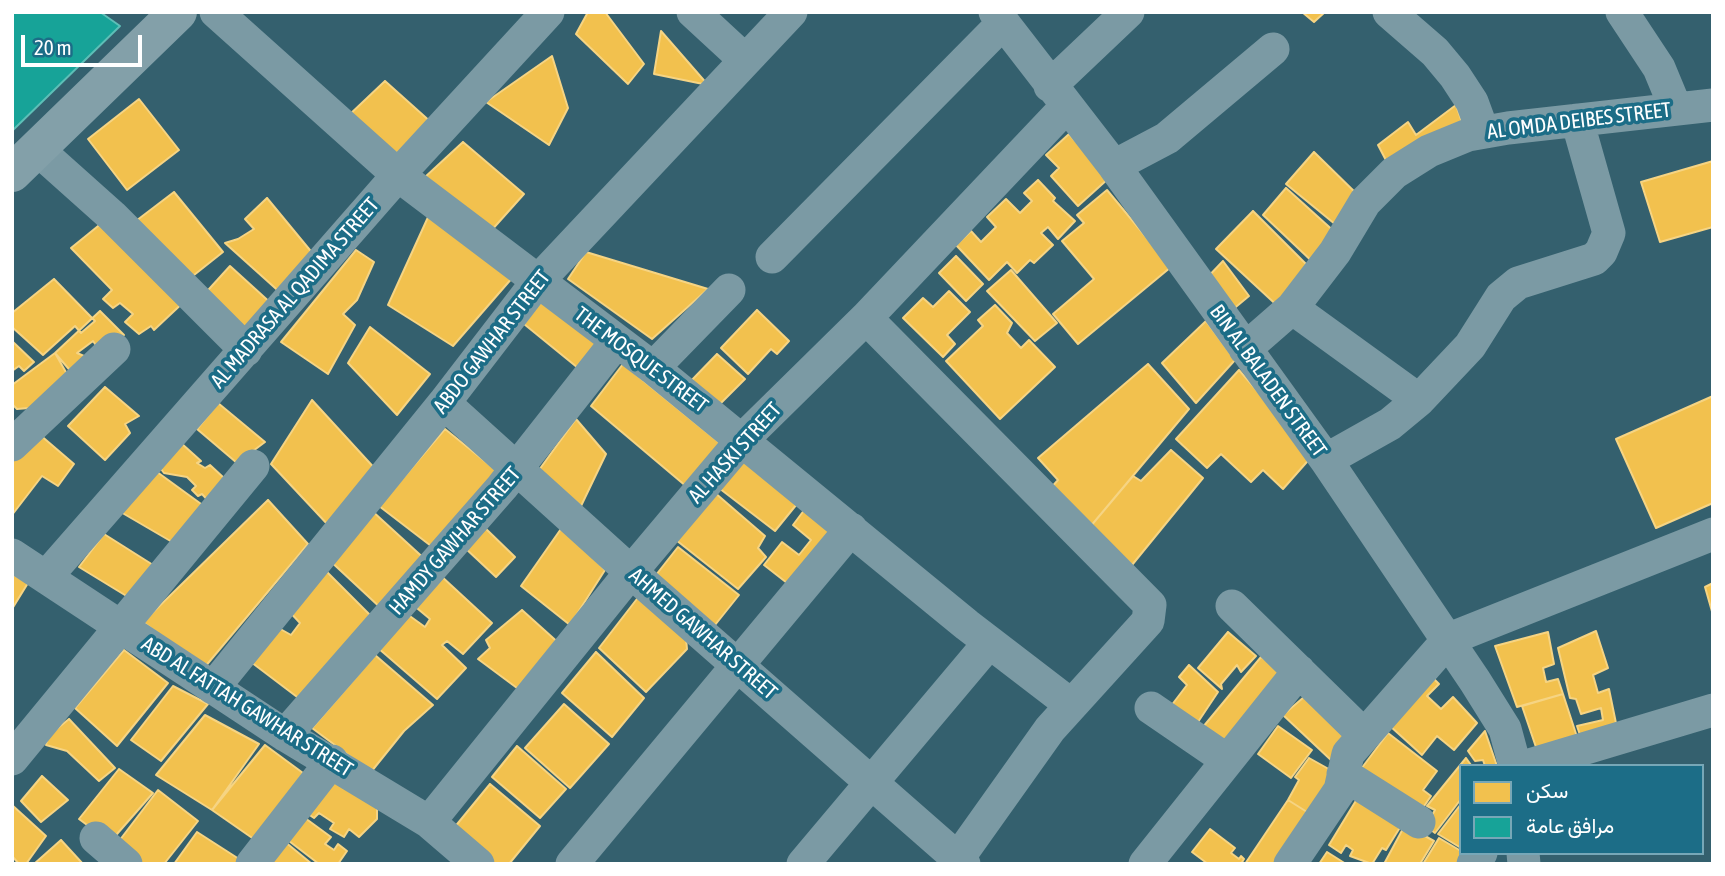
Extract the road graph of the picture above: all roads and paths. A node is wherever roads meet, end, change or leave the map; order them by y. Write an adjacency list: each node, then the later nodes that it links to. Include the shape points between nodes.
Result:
1 (178, 12): 17 (main road)
2 (216, 12): 19 (street, THE MOSQUE STREET)
3 (548, 12): 19 (street, AL MADRASA AL QADIMA STREET)
4 (693, 12): 11 (street)
5 (791, 12): 11 (street, ABDO GAWHAR STREET)
6 (1128, 12): 12 (street, AL HASKI STREET)
7 (1389, 12): 16 (street, via 1455,76 1472,102)
8 (1622, 12): 14 (street, via 1659,68)
9 (999, 18): 12 (street, BIN AL BALADEN STREET); 20 (street)
10 (1273, 49): 18 (street, via 1167,138)
11 (744, 60): 21 (street, ABDO GAWHAR STREET)
12 (1058, 97): 18 (street, BIN AL BALADEN STREET); 24 (street, AL HASKI STREET)
13 (1713, 105): 14 (street, AL OMDA DEIBES STREET)
14 (1676, 109): 15 (street, AL OMDA DEIBES STREET)
15 (1577, 120): 16 (street, AL OMDA DEIBES STREET); 30 (street, via 1606,223 1607,243 1594,260 1518,283 1501,297 1470,346)
16 (1483, 132): 23 (street, AL OMDA DEIBES STREET, via 1429,150 1394,173 1365,202 1335,252)
17 (25, 161): 28 (street, via 111,216)
18 (1114, 166): 27 (street, BIN AL BALADEN STREET)
19 (398, 175): 21 (street, THE MOSQUE STREET); 28 (street, AL MADRASA AL QADIMA STREET)
20 (772, 257)
21 (537, 282): 25 (street, THE MOSQUE STREET); 31 (street, ABDO GAWHAR STREET)
22 (729, 290): 29 (street)
23 (1292, 308): 27 (street, AL OMDA DEIBES STREET); 30 (street)
24 (866, 318): 32 (street, AL HASKI STREET); 49 (street, via 1147,598 1151,613 1141,629)
25 (617, 341): 29 (street, THE MOSQUE STREET); 36 (street, HAMDY GAWHAR STREET)
26 (114, 349): 33 (street)
27 (1245, 349): 34 (street, BIN AL BALADEN STREET)
28 (246, 350): 41 (street, AL MADRASA AL QADIMA STREET)
29 (653, 368): 32 (street, THE MOSQUE STREET)
30 (1419, 400): 34 (street, via 1379,430)
31 (444, 403): 36 (street, AHMED GAWHAR STREET); 48 (street, ABDO GAWHAR STREET)
32 (743, 439): 37 (street, THE MOSQUE STREET); 40 (street, AL HASKI STREET)
33 (12, 445)
34 (1326, 460): 44 (street, BIN AL BALADEN STREET)
35 (253, 466): 43 (street)
36 (516, 470): 40 (street, AHMED GAWHAR STREET); 53 (street, HAMDY GAWHAR STREET)
37 (851, 529): 45 (street, THE MOSQUE STREET); 46 (street)
38 (1713, 534): 44 (street)
39 (12, 555): 41 (street, ABD AL FATTAH GAWHAR STREET)
40 (631, 572): 46 (street, AHMED GAWHAR STREET); 61 (street, AL HASKI STREET)
41 (46, 577): 43 (street, ABD AL FATTAH GAWHAR STREET)
42 (1232, 606): 47 (street)
43 (120, 627): 48 (street, ABD AL FATTAH GAWHAR STREET); 54 (street)
44 (1448, 639): 52 (street); 57 (street, BIN AL BALADEN STREET, via 1505,729)
45 (989, 643): 49 (street, THE MOSQUE STREET); 60 (street)
46 (740, 665): 60 (street, AHMED GAWHAR STREET); 68 (street)
47 (1299, 671): 52 (street); 55 (street)
48 (213, 688): 53 (street, ABD AL FATTAH GAWHAR STREET)
49 (1070, 704): 65 (street)
50 (1151, 708): 55 (street)
51 (1713, 710): 58 (street)
52 (1363, 734): 59 (street, via 1348,754)
53 (285, 735): 56 (street, ABD AL FATTAH GAWHAR STREET)
54 (12, 759)
55 (1227, 760): 70 (street)
56 (332, 761): 61 (street, ABD AL FATTAH GAWHAR STREET); 67 (street)
57 (1515, 764)
58 (1533, 764)
59 (1343, 774): 62 (street); 71 (street, via 1340,790)
60 (870, 782): 65 (street, AHMED GAWHAR STREET); 69 (street)
61 (429, 822): 64 (street, ABD AL FATTAH GAWHAR STREET)
62 (1419, 822)
63 (96, 838): 66 (street)
64 (457, 858)
65 (959, 862)
66 (127, 864)
67 (253, 864)
68 (572, 864)
69 (803, 864)
70 (1145, 864)
71 (1290, 864)

